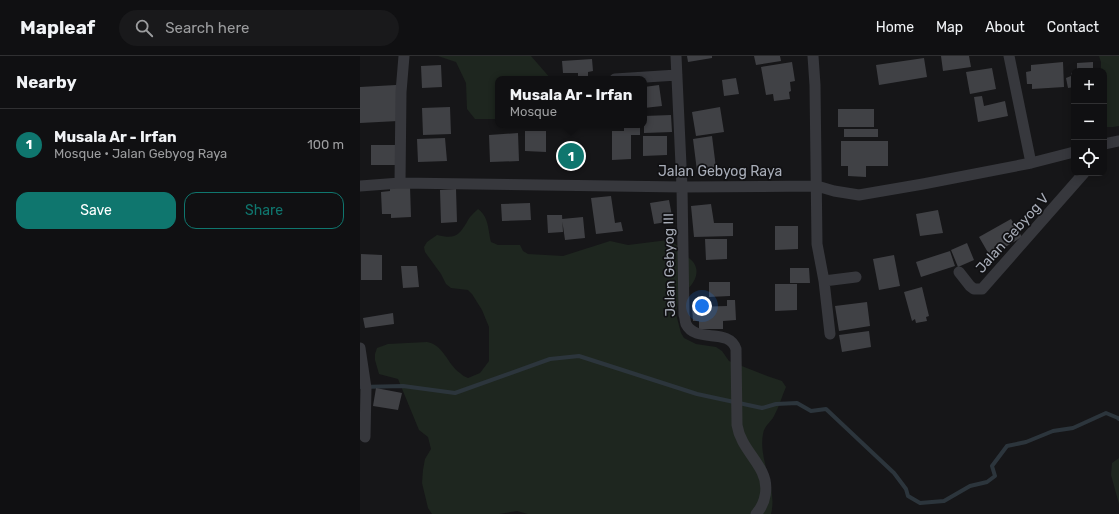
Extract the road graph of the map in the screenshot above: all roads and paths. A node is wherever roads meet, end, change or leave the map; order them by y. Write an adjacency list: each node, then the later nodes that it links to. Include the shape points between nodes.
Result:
1 (404, 56): 10 (street)
2 (676, 56): 5 (street)
3 (813, 56): 13 (street, via 816,86)
4 (1010, 56): 8 (street)
5 (677, 75): 6 (street); 12 (street)
6 (647, 77)
7 (1071, 153): 8 (street, Jalan Gebyog Raya)
8 (1031, 163): 13 (street, Jalan Gebyog Raya, via 859,195)
9 (1081, 176): 14 (street, Jalan Gebyog V, via 982,289 970,286)
10 (400, 183): 11 (street, Jalan Gebyog Raya); 12 (street, Jalan Gebyog Raya)
11 (360, 186)
12 (682, 186): 13 (street, Jalan Gebyog Raya); 20 (street, Jalan Gebyog III, via 686,324 692,331 730,340 736,349 739,434 763,473 765,484 765,499)
13 (817, 186): 16 (street, via 817,244)
14 (960, 272)
15 (856, 277): 16 (street)
16 (824, 281): 17 (street)
17 (830, 334)
18 (360, 348): 19 (street, via 366,386)
19 (365, 437)
20 (756, 514)

